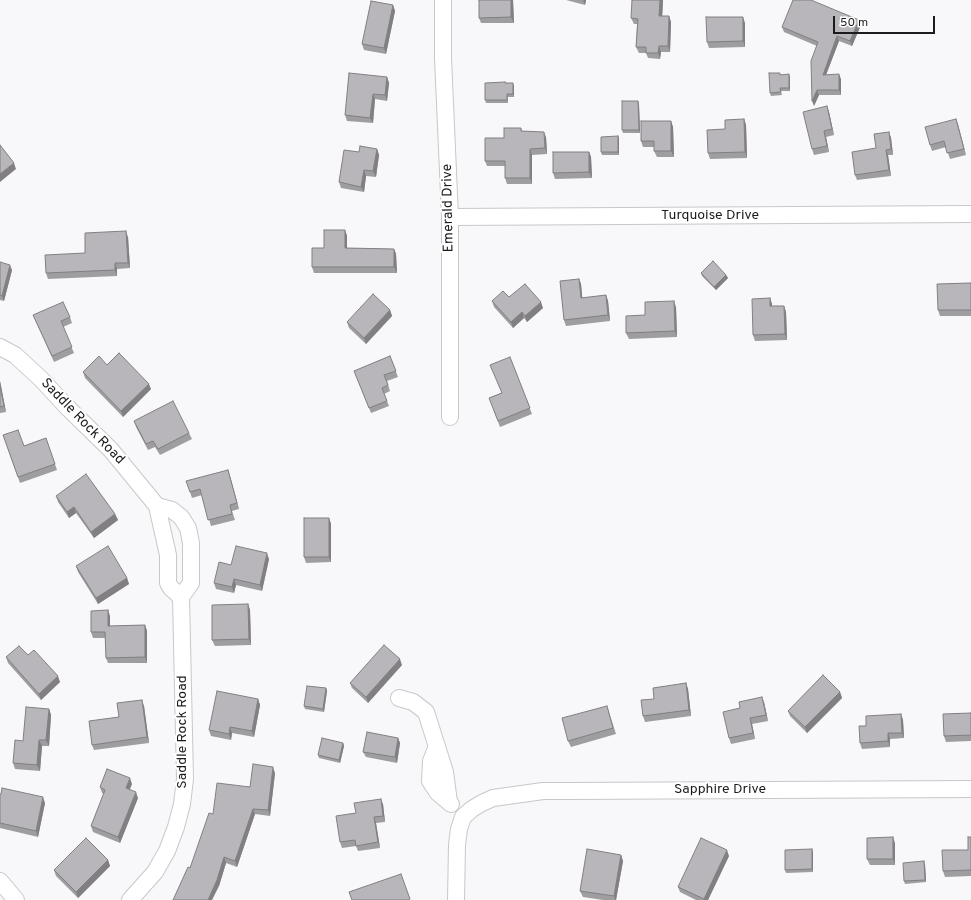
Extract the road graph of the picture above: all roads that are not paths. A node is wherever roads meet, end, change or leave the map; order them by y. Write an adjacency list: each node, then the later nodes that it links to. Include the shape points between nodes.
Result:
1 (443, 0): 3 (street, Emerald Drive)
2 (971, 214): 3 (street, Turquoise Drive)
3 (450, 217): 5 (street, Emerald Drive)
4 (0, 347): 6 (street, Saddle Rock Road, via 15,355 41,379 111,450)
5 (450, 417)
6 (157, 506): 7 (street, Saddle Rock Road, via 168,555 168,582); 7 (street, Saddle Rock Road, via 172,510 181,516 188,528 191,543 190,583)
7 (181, 597): 13 (street, Saddle Rock Road, via 185,779 182,804 167,851 155,872)
8 (399, 698): 10 (street, via 413,702 426,712 437,746 431,761 430,781 438,793)
9 (971, 789): 10 (street, Sapphire Drive, via 543,791 493,798)
10 (468, 813): 14 (street, via 459,829)
11 (0, 881): 12 (street)
12 (16, 900)
13 (130, 900)
14 (456, 900)

